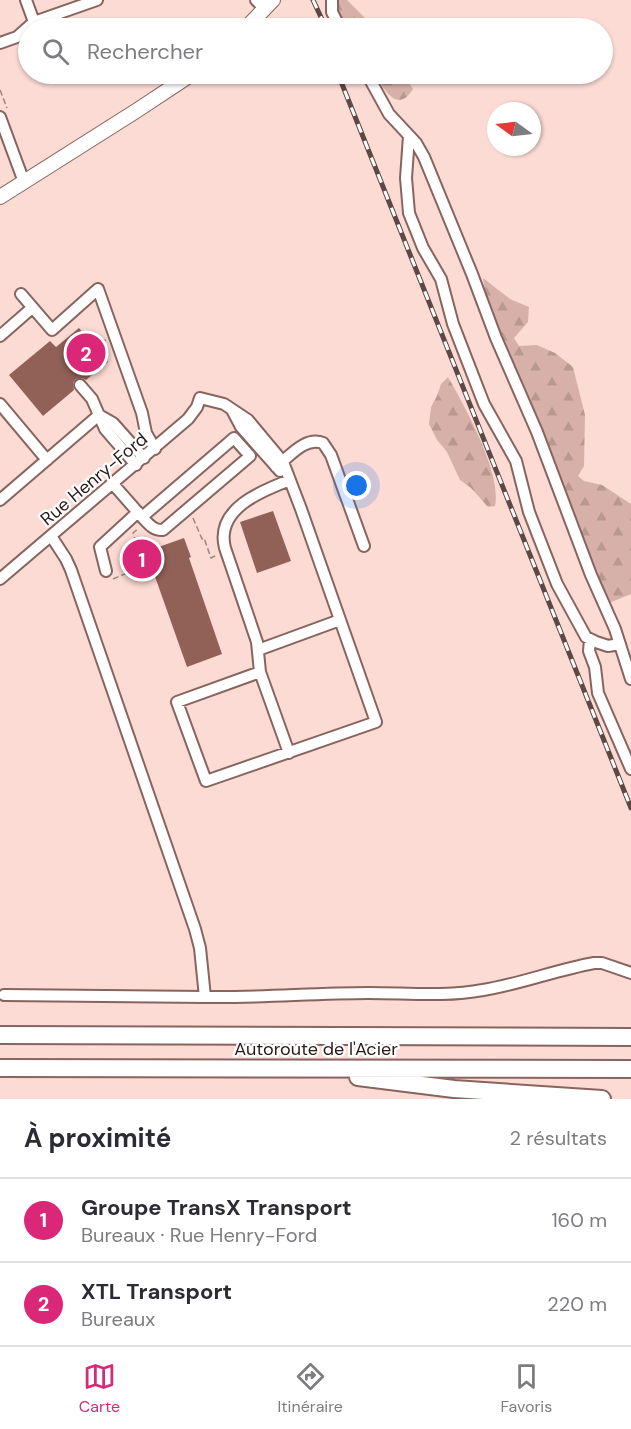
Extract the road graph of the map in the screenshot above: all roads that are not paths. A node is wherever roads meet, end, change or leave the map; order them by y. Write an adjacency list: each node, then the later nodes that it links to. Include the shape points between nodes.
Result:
1 (26, 0): 6 (street)
2 (97, 0): 4 (street)
3 (332, 0): 9 (street)
4 (82, 2): 7 (street)
5 (265, 3): 8 (main road)
6 (33, 18)
7 (44, 18)
8 (254, 18)
9 (335, 18)
10 (18, 36): 11 (street)
11 (0, 43)
12 (177, 84): 18 (main road)
13 (372, 84): 15 (street, via 389,114)
14 (0, 117): 16 (street)
15 (409, 136): 39 (street, via 406,196 415,230 441,279 453,324 484,404 516,461 529,512 558,584); 40 (street, via 424,157)
16 (11, 149): 17 (street); 18 (street)
17 (0, 153)
18 (24, 182): 19 (main road)
19 (0, 197)
20 (21, 294): 21 (street)
21 (32, 308): 22 (street); 26 (street, via 52,330 98,289)
22 (0, 336)
23 (80, 385): 25 (street, via 93,399)
24 (0, 404): 27 (street)
25 (99, 415): 27 (street); 28 (street, via 113,423)
26 (155, 449): 28 (street, Rue Henry-Ford); 29 (street, Rue Henry-Ford, via 189,419 200,398 217,401 248,420)
27 (47, 460): 32 (street)
28 (140, 462): 31 (street, Rue Henry-Ford)
29 (279, 465): 30 (street); 35 (street, via 311,441 326,446)
30 (290, 480): 38 (street); 41 (street, via 245,502 224,526 226,552)
31 (113, 484): 33 (street); 34 (street, Rue Henry-Ford)
32 (0, 500)
33 (141, 517): 33 (street, via 156,530 166,529 250,456 234,438); 36 (street, via 99,547)
34 (51, 536): 37 (street, Rue Henry-Ford); 48 (street, via 71,570 195,929)
35 (364, 546)
36 (107, 575)
37 (0, 579)
38 (340, 620): 41 (street); 44 (street, via 376,722)
39 (590, 640): 40 (street, via 608,646); 45 (street, via 598,693)
40 (620, 644): 43 (street)
41 (258, 650): 42 (street)
42 (260, 672): 44 (street); 44 (street, via 177,702 206,781)
43 (631, 679)
44 (289, 753)
45 (631, 770)
46 (631, 973): 48 (street, via 594,963 461,993)
47 (4, 996): 48 (street)
48 (205, 997)
49 (0, 1025): 51 (highway)
50 (0, 1035): 51 (highway, Autoroute de l'Acier)
51 (78, 1035): 52 (highway, Autoroute de l'Acier)
52 (626, 1037)
53 (0, 1068): 54 (highway, Autoroute de l'Acier)
54 (276, 1068): 55 (highway, Autoroute de l'Acier); 56 (highway, via 454,1089)
55 (631, 1069)
56 (602, 1099)

